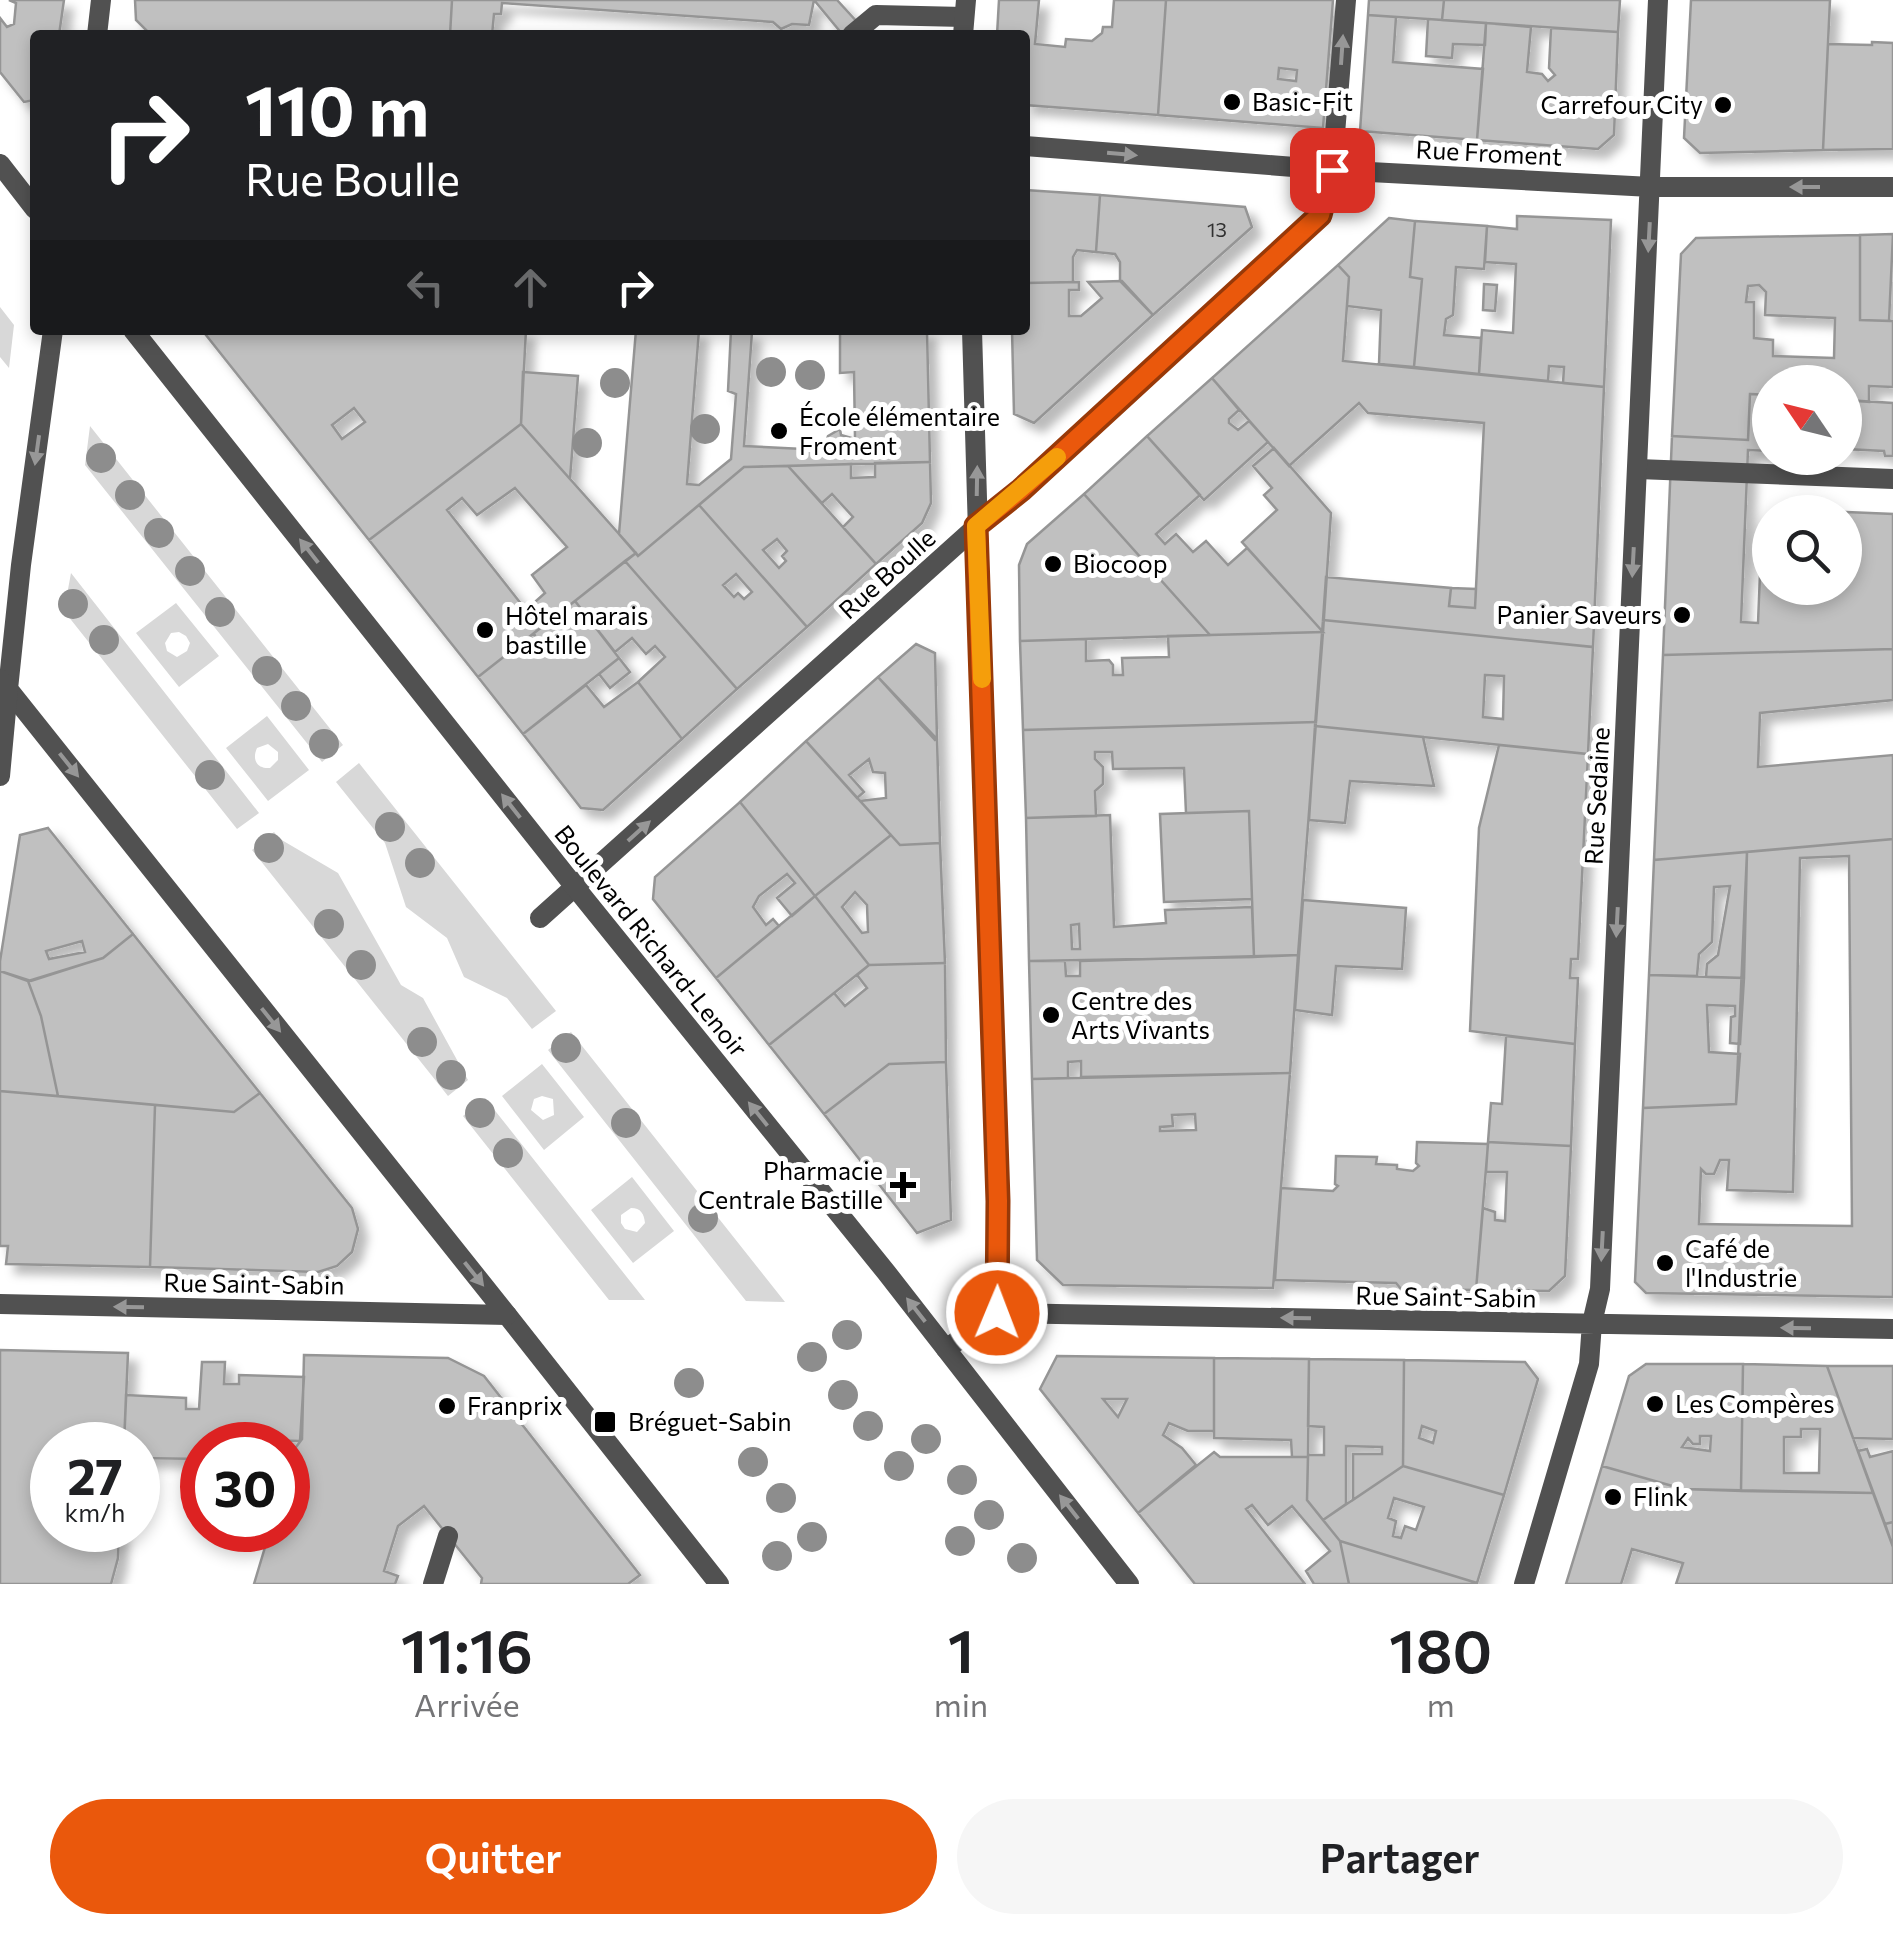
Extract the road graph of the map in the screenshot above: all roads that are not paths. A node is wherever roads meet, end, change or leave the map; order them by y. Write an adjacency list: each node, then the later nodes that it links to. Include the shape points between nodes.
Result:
1 (102, 0): 5 (street)
2 (1346, 0): 9 (street, Rue Boulle, one-way to 2)
3 (1658, 0): 10 (street, Rue Sedaine)
4 (964, 17): 6 (street, via 876,16)
5 (97, 30)
6 (858, 30)
7 (1030, 146): 9 (street, Rue Froment, one-way to 9)
8 (0, 164): 12 (street)
9 (1332, 170): 10 (street, Rue Froment); 18 (street, Rue Boulle, via 1320,215)
10 (1651, 187): 11 (street, Rue Froment, one-way to 10); 16 (street, Rue Sedaine, one-way to 16)
11 (1893, 187)
12 (30, 203)
13 (53, 335): 19 (street, one-way to 19)
14 (138, 335): 21 (street, Boulevard Richard-Lenoir, one-way to 14)
15 (972, 335): 18 (street, one-way to 15)
16 (1638, 470): 17 (street); 26 (street, Rue Sedaine, one-way to 26, via 1600,1289)
17 (1893, 480)
18 (976, 526): 21 (street, Rue Boulle, one-way to 18); 24 (street)
19 (4, 684): 20 (street); 25 (street, one-way to 25)
20 (0, 776)
21 (575, 888): 22 (street, Rue Boulle); 28 (street, Boulevard Richard-Lenoir, one-way to 21)
22 (540, 918)
23 (0, 1304): 25 (street, Rue Saint-Sabin, one-way to 23)
24 (997, 1313): 26 (street, Rue Saint-Sabin, one-way to 24); 28 (street)
25 (506, 1315): 31 (street)
26 (1592, 1324): 27 (street, Rue Saint-Sabin, one-way to 26); 33 (street, Rue Sedaine, via 1589,1364)
27 (1893, 1330)
28 (946, 1349): 32 (street, Boulevard Richard-Lenoir, one-way to 28)
29 (448, 1536): 30 (street)
30 (434, 1584)
31 (719, 1584)
32 (1129, 1584)
33 (1524, 1584)

